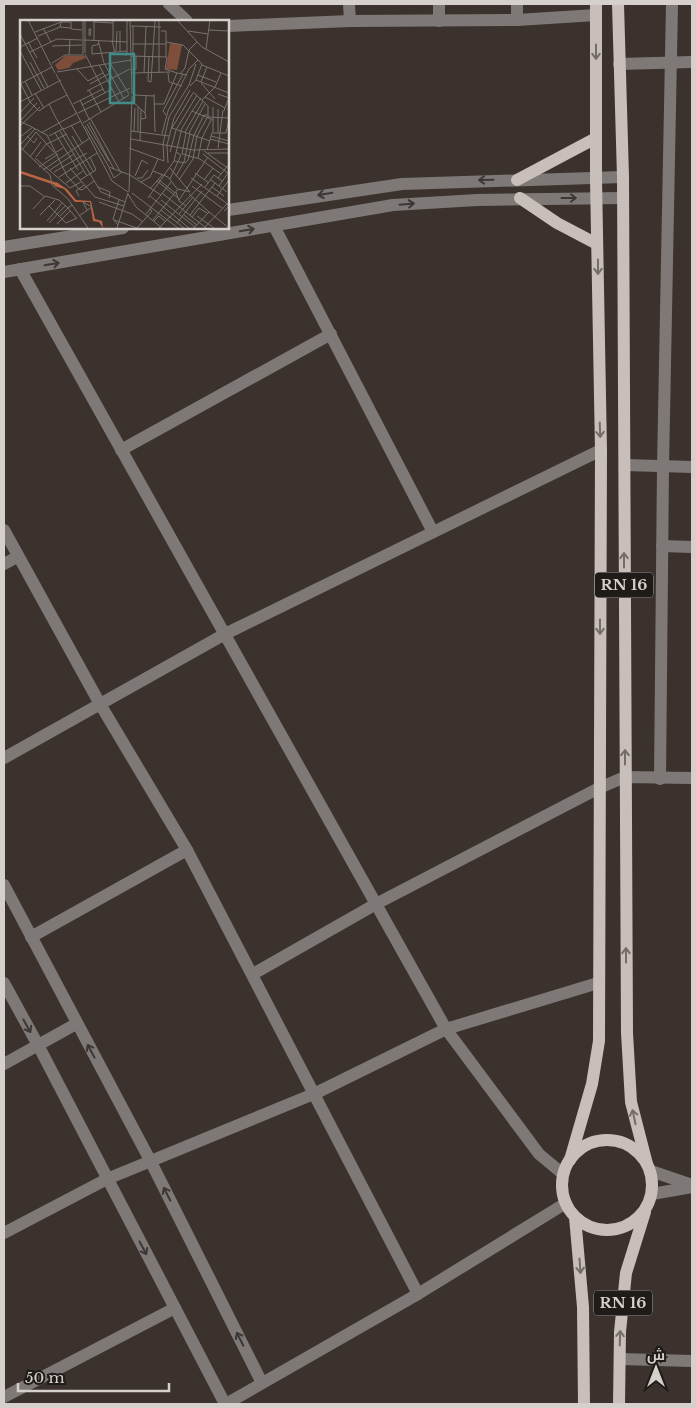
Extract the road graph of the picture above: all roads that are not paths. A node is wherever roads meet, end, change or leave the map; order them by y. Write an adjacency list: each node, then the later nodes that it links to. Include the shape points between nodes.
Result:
1 (169, 4): 8 (street)
2 (349, 4): 10 (street)
3 (439, 4): 11 (street)
4 (517, 4): 9 (street)
5 (618, 4): 15 (main road, RN 16)
6 (672, 4): 13 (street)
7 (596, 9): 9 (street); 16 (main road, RN 16, one-way to 16)
8 (186, 20)
9 (517, 20): 11 (street)
10 (350, 21): 11 (street); 12 (street)
11 (439, 21)
12 (229, 26)
13 (671, 62): 14 (street); 15 (street); 34 (street)
14 (692, 62)
15 (619, 64): 17 (main road, RN 16)
16 (596, 138): 18 (main road, RN 16); 19 (main road)
17 (623, 178): 18 (street); 21 (main road, RN 16)
18 (596, 179): 19 (street); 22 (main road, RN 16)
19 (518, 180): 23 (street, one-way to 23, via 402,184)
20 (520, 198): 22 (street, one-way to 22); 24 (street, one-way to 20, via 393,205); 26 (main road, via 557,223)
21 (622, 198): 22 (street); 33 (main road, RN 16)
22 (596, 199): 26 (main road, RN 16)
23 (229, 210)
24 (274, 226): 28 (street, one-way to 24); 30 (street)
25 (117, 229): 27 (street)
26 (598, 244): 32 (main road, RN 16, one-way to 32)
27 (4, 247)
28 (20, 269): 29 (street); 31 (street)
29 (4, 272)
30 (331, 334): 31 (street); 37 (street)
31 (121, 450): 42 (street)
32 (601, 450): 37 (street); 48 (main road, RN 16, one-way to 48)
33 (625, 465): 34 (street); 45 (main road, RN 16, one-way to 33)
34 (663, 467): 35 (street); 38 (street)
35 (692, 467)
36 (4, 530): 40 (street)
37 (433, 532): 42 (street)
38 (662, 546): 39 (street); 46 (street)
39 (692, 547)
40 (17, 557): 41 (street); 43 (street)
41 (4, 564)
42 (225, 634): 43 (street); 51 (street)
43 (100, 704): 44 (street); 49 (street)
44 (4, 758)
45 (625, 777): 46 (street); 48 (street); 63 (main road, RN 16, one-way to 45, via 631,1102 627,1033)
46 (660, 778): 47 (street)
47 (692, 778)
48 (598, 788): 51 (street); 55 (main road, RN 16)
49 (188, 850): 52 (street); 53 (street)
50 (4, 885): 52 (street)
51 (376, 904): 53 (street); 57 (street)
52 (31, 937): 56 (street)
53 (253, 974): 60 (street)
54 (4, 983): 58 (street, one-way to 58)
55 (598, 983): 57 (street); 61 (main road, RN 16, via 599,1041 592,1084)
56 (76, 1024): 58 (street); 62 (street, one-way to 56)
57 (446, 1029): 60 (street); 64 (street, via 539,1154)
58 (38, 1045): 59 (street); 65 (street)
59 (4, 1064)
60 (316, 1093): 62 (street); 71 (street)
61 (570, 1160): 63 (main road, via 594,1142 610,1140 625,1143 638,1152); 64 (main road)
62 (151, 1162): 65 (street); 75 (street, one-way to 62)
63 (649, 1167): 66 (street); 67 (main road)
64 (563, 1174): 68 (main road, via 562,1189)
65 (107, 1179): 70 (street); 72 (street, one-way to 72)
66 (692, 1186): 67 (street)
67 (650, 1200): 69 (main road, via 635,1221 620,1228 604,1230); 73 (main road, RN 16, one-way to 67, via 626,1273)
68 (566, 1203): 69 (main road); 71 (street)
69 (575, 1217): 78 (main road, RN 16, one-way to 78, via 583,1306)
70 (4, 1234)
71 (418, 1294): 75 (street)
72 (175, 1308): 76 (street); 77 (street)
73 (620, 1360): 74 (street); 79 (main road, RN 16)
74 (692, 1361)
75 (262, 1383): 77 (street)
76 (4, 1398)
77 (225, 1404)
78 (584, 1404)
79 (619, 1404)

